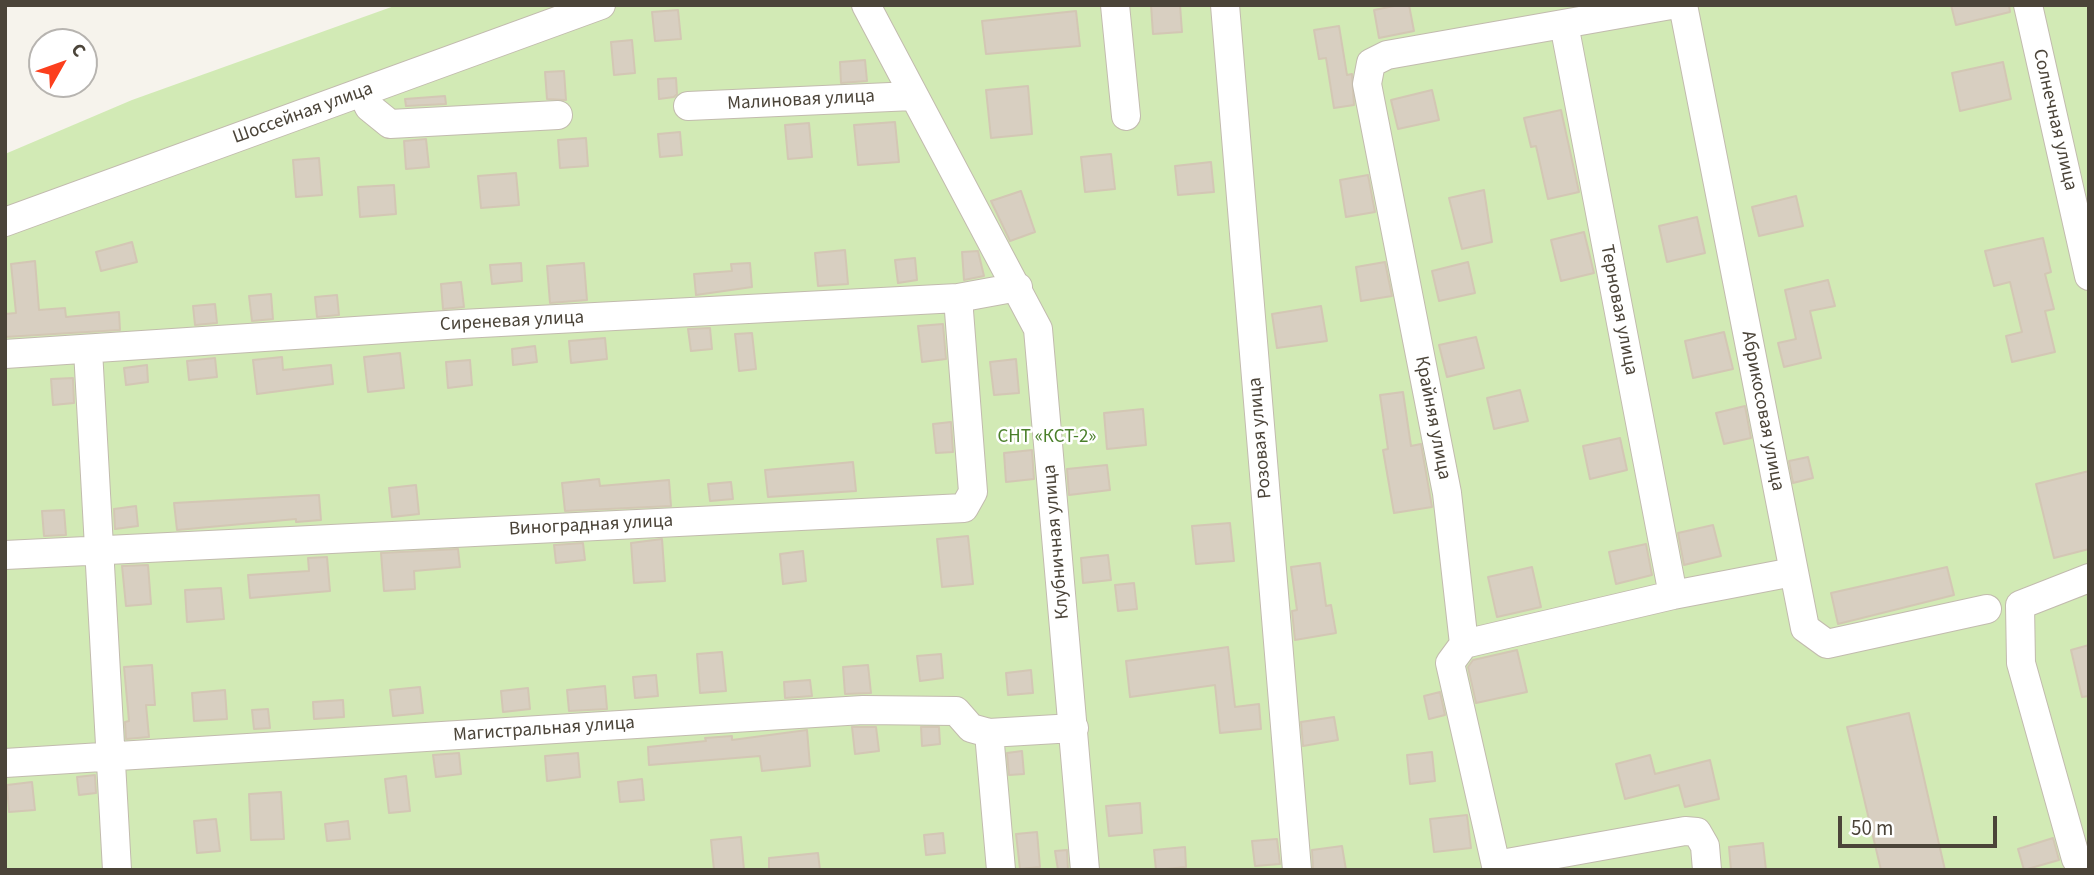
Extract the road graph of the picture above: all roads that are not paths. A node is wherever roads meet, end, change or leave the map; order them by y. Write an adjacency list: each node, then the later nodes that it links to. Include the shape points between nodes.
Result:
1 (601, 5): 9 (street, Шоссейная улица)
2 (866, 5): 10 (street, Клубничная улица)
3 (1115, 5): 13 (street)
4 (1225, 5): 36 (street, Розовая улица)
5 (1671, 5): 8 (street)
6 (1683, 5): 22 (street, Абрикосовая улица)
7 (2028, 5): 15 (street, Солнечная улица)
8 (1564, 24): 24 (street, Терновая улица); 26 (street, Крайняя улица, via 1387,55 1371,63 1367,84 1447,493)
9 (362, 93): 12 (street, via 369,107 390,124); 14 (street, Шоссейная улица)
10 (913, 96): 11 (street, Малиновая улица); 16 (street, Клубничная улица)
11 (688, 106)
12 (558, 115)
13 (1126, 116)
14 (5, 222)
15 (2089, 276)
16 (1018, 287): 17 (street, Сиреневая улица); 27 (street, Клубничная улица, via 1038,329)
17 (958, 298): 18 (street, Сиреневая улица, via 462,324); 20 (street, Виноградная улица, via 973,492 964,508)
18 (88, 350): 19 (street, Сиреневая улица); 20 (street)
19 (5, 354)
20 (98, 550): 21 (street, Виноградная улица); 29 (street)
21 (5, 555)
22 (1793, 572): 24 (street); 25 (street, Абрикосовая улица, via 1805,628 1827,644)
23 (2089, 578): 31 (street, via 2020,605 2021,663)
24 (1673, 595): 26 (street)
25 (1987, 610)
26 (1464, 644): 32 (street, Крайняя улица, via 1450,663)
27 (1074, 728): 28 (street); 35 (street, Клубничная улица)
28 (989, 733): 29 (street, Магистральная улица, via 971,728 956,711 863,710); 34 (street)
29 (112, 757): 30 (street, Магистральная улица); 33 (street)
30 (5, 763)
31 (2076, 859)
32 (1496, 868): 37 (street, via 1685,831 1698,832 1705,846)
33 (117, 870)
34 (1001, 870)
35 (1085, 870)
36 (1297, 870)
37 (1707, 870)

